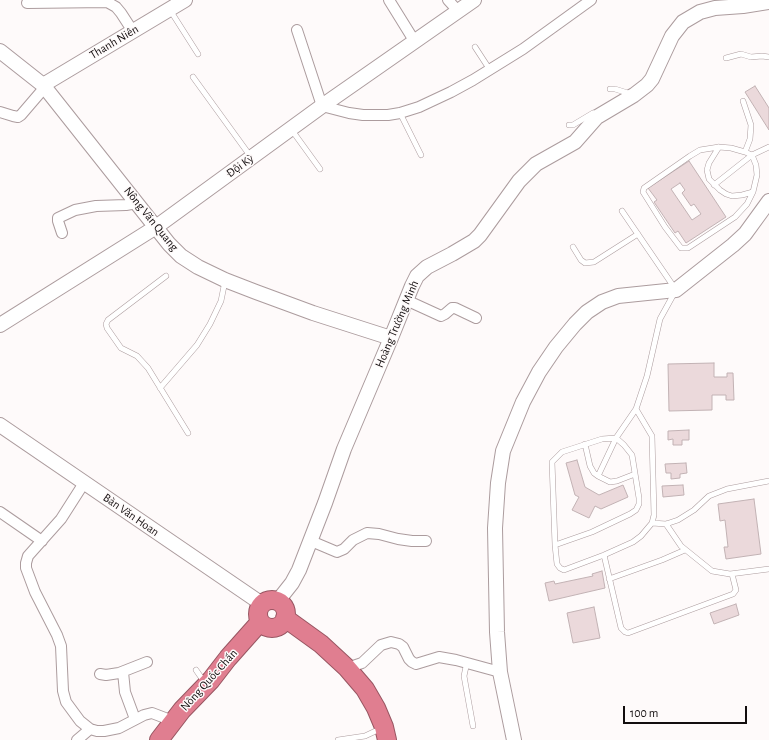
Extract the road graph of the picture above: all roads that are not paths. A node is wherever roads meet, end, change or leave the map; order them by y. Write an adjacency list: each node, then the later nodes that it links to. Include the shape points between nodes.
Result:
1 (185, 0): 8 (street, Thanh Niên)
2 (389, 0): 12 (street)
3 (448, 0): 9 (street)
4 (474, 0): 9 (street, Đội Kỳ)
5 (591, 0): 18 (street)
6 (769, 2): 22 (street, Hoàng Trường Minh, via 715,8 700,12 683,22 669,40 652,78)
7 (27, 3): 10 (street, via 107,2 118,10)
8 (169, 9): 10 (street, Thanh Niên); 15 (lane)
9 (458, 11): 12 (street, Đội Kỳ)
10 (132, 30): 20 (street, Thanh Niên)
11 (297, 30): 24 (street)
12 (415, 42): 24 (street, Đội Kỳ)
13 (475, 47): 18 (lane)
14 (0, 51): 20 (street, Nông Văn Quang)
15 (198, 54)
16 (769, 57): 17 (lane, via 741,54)
17 (726, 58)
18 (490, 70): 27 (street, via 436,99)
19 (193, 76): 35 (lane)
20 (44, 86): 25 (street, via 18,117); 40 (street, Nông Văn Quang)
21 (610, 89): 22 (lane)
22 (634, 95): 26 (street, Hoàng Trường Minh)
23 (743, 101): 32 (lane, via 751,125 750,139)
24 (322, 106): 27 (street, via 374,116); 29 (street, Đội Kỳ)
25 (0, 112)
26 (604, 112): 28 (lane, via 597,112); 49 (street, Hoàng Trường Minh, via 575,142 536,164 525,174 474,241 422,271)
27 (400, 113): 33 (lane)
28 (569, 126)
29 (291, 129): 35 (street, Đội Kỳ); 36 (lane)
30 (719, 147): 32 (lane); 37 (lane, via 707,170); 38 (lane, via 700,150 644,188 643,192 679,246 688,248 735,217 747,204)
31 (769, 147): 34 (lane)
32 (745, 152): 34 (lane)
33 (421, 155)
34 (752, 156): 37 (lane); 38 (lane, via 757,175)
35 (251, 158): 42 (street, Đội Kỳ)
36 (320, 169)
37 (714, 185): 38 (lane, via 732,196)
38 (753, 192)
39 (769, 201): 48 (street, via 745,234)
40 (137, 203): 42 (street, Nông Văn Quang); 43 (street, via 75,210 58,218)
41 (622, 211): 44 (lane)
42 (156, 227): 47 (street, Nông Văn Quang, via 181,256); 51 (street, Đội Kỳ)
43 (62, 233)
44 (638, 234): 45 (lane, via 594,262 585,263); 48 (lane)
45 (573, 247)
46 (166, 276): 53 (lane, via 106,324 121,348 137,356)
47 (225, 280): 52 (street, Nông Văn Quang, via 313,313); 53 (lane, via 221,301 210,324 197,345)
48 (676, 290): 54 (lane, via 660,318 647,376); 83 (street, via 618,296 602,302 587,312 556,347 523,402 503,451 498,483 495,578)
49 (406, 300): 50 (street, via 441,316 455,308); 52 (street, Hoàng Trường Minh)
50 (476, 318)
51 (0, 325)
52 (391, 338): 67 (street, Hoàng Trường Minh, via 344,449)
53 (160, 388): 56 (lane)
54 (636, 409): 57 (lane); 64 (lane, via 652,436)
55 (0, 424): 62 (street, Bàn Văn Hoan)
56 (188, 433)
57 (616, 438): 58 (lane); 59 (lane, via 632,455); 60 (lane)
58 (585, 444): 60 (lane, via 590,466); 69 (lane, via 562,452 552,462)
59 (636, 474): 60 (lane, via 610,482); 69 (lane, via 639,498 636,510 592,532)
60 (598, 476)
61 (769, 482): 65 (lane, via 727,489 709,496 694,510)
62 (84, 483): 66 (street); 75 (street, Bàn Văn Hoan)
63 (0, 512): 66 (street)
64 (652, 523): 65 (lane); 71 (lane, via 633,542)
65 (666, 524): 70 (lane)
66 (42, 541): 89 (street, via 26,559 26,568 61,646 63,691 66,702 74,715)
67 (311, 541): 68 (street, via 337,552 367,533); 75 (street, Hoàng Trường Minh, via 295,577 285,592)
68 (426, 541)
69 (555, 545): 71 (lane, via 557,564 564,570)
70 (685, 550): 73 (lane, via 712,572); 74 (lane)
71 (604, 555): 74 (lane)
72 (769, 569): 73 (lane)
73 (732, 574): 74 (lane, via 736,590 733,594 628,633 622,628)
74 (609, 579)
75 (270, 603): 76 (highway, via 284,608); 77 (highway, via 258,611)
76 (285, 618): 77 (highway, via 274,627); 80 (highway)
77 (260, 622): 85 (highway, Nông Quốc Chấn)
78 (147, 662): 82 (street)
79 (467, 662): 80 (street, via 438,657 416,664 409,659 403,647 391,642 381,645 362,663); 83 (street); 88 (lane, via 464,676)
80 (347, 668): 90 (highway, via 365,689)
81 (196, 670): 85 (lane)
82 (123, 672): 84 (street); 86 (street, via 126,692)
83 (500, 672): 94 (street)
84 (100, 674)
85 (209, 682): 87 (highway, Nông Quốc Chấn)
86 (135, 719): 87 (street, via 152,713); 89 (street, via 119,728 104,732)
87 (173, 720): 92 (highway, Nông Quốc Chấn)
88 (473, 726)
89 (90, 729): 91 (street)
90 (386, 734): 93 (lane)
91 (77, 740)
92 (159, 740)
93 (338, 740)
94 (514, 740)

